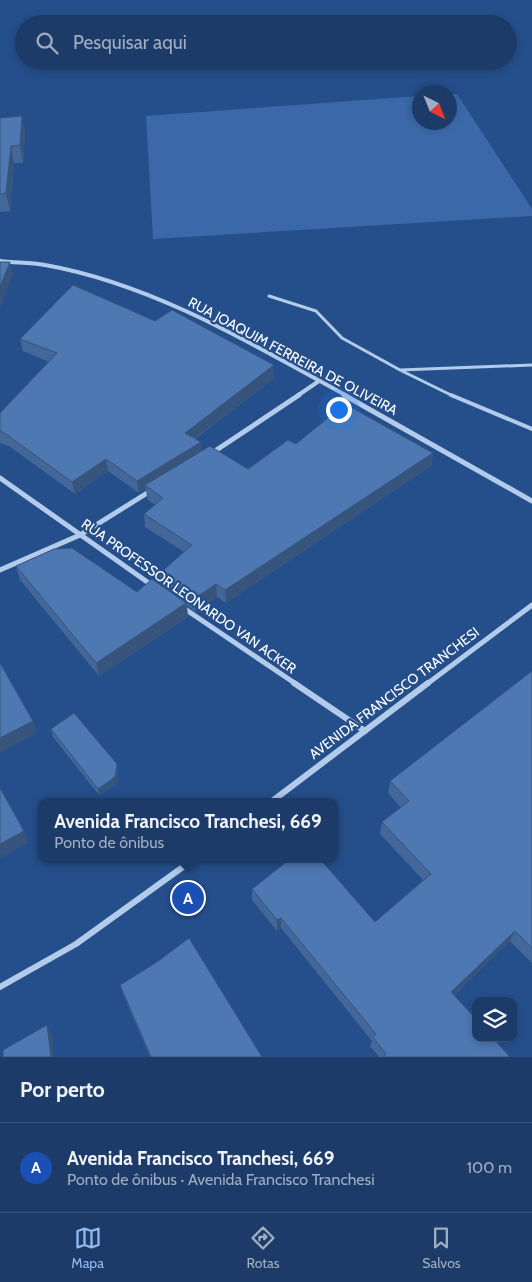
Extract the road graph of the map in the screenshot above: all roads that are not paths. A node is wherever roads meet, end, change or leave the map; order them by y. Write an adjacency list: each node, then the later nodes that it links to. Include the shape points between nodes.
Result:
1 (0, 261): 5 (street, RUA JOAQUIM FERREIRA DE OLIVEIRA, via 44,265 97,277 167,303 226,330)
2 (269, 296): 4 (lane, via 316,311 342,338)
3 (532, 365): 4 (lane)
4 (400, 370): 6 (lane, via 478,408)
5 (319, 381): 7 (street); 10 (street, RUA JOAQUIM FERREIRA DE OLIVEIRA)
6 (532, 429)
7 (208, 455)
8 (0, 478): 11 (street, RUA PROFESSOR LEONARDO VAN ACKER)
9 (158, 486): 11 (street)
10 (532, 501)
11 (80, 535): 12 (street); 13 (street, RUA PROFESSOR LEONARDO VAN ACKER)
12 (0, 570)
13 (159, 590)
14 (175, 602): 16 (street, RUA PROFESSOR LEONARDO VAN ACKER)
15 (532, 605): 16 (street, AVENIDA FRANCISCO TRANCHESI)
16 (365, 731): 17 (street, AVENIDA FRANCISCO TRANCHESI)
17 (276, 798)
18 (189, 863): 19 (street, via 131,907 38,969)
19 (0, 987)

